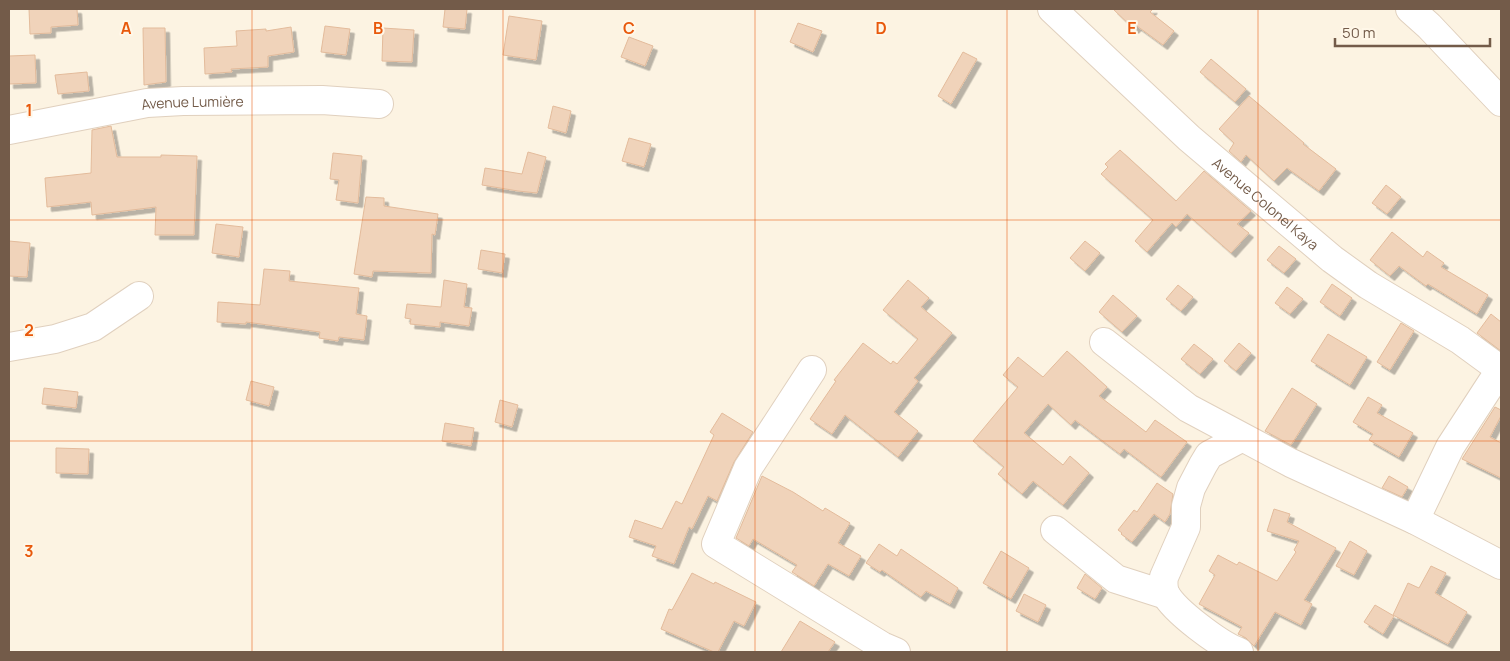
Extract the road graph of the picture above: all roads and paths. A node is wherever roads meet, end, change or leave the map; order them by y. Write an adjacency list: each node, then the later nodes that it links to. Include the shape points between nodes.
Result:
1 (1052, 9): 10 (street, Avenue Colonel Kaya, via 1189,138 1332,259 1368,285 1460,340)
2 (1410, 9): 3 (street)
3 (1501, 102)
4 (379, 104): 5 (street, Avenue Lumière, via 322,100 183,101)
5 (9, 130)
6 (139, 296): 8 (street, via 93,327 55,339)
7 (1104, 342): 11 (street, via 1188,408)
8 (9, 347)
9 (812, 370): 16 (street, via 748,468 716,544)
10 (1501, 370): 12 (street, via 1450,447)
11 (1241, 438): 12 (street); 15 (street, via 1210,455 1191,488 1186,506 1186,527 1164,577)
12 (1415, 520): 14 (street)
13 (1055, 530): 15 (street, via 1116,579)
14 (1501, 565)
15 (1166, 595): 17 (street, via 1194,624)
16 (896, 652)
17 (1239, 652)

